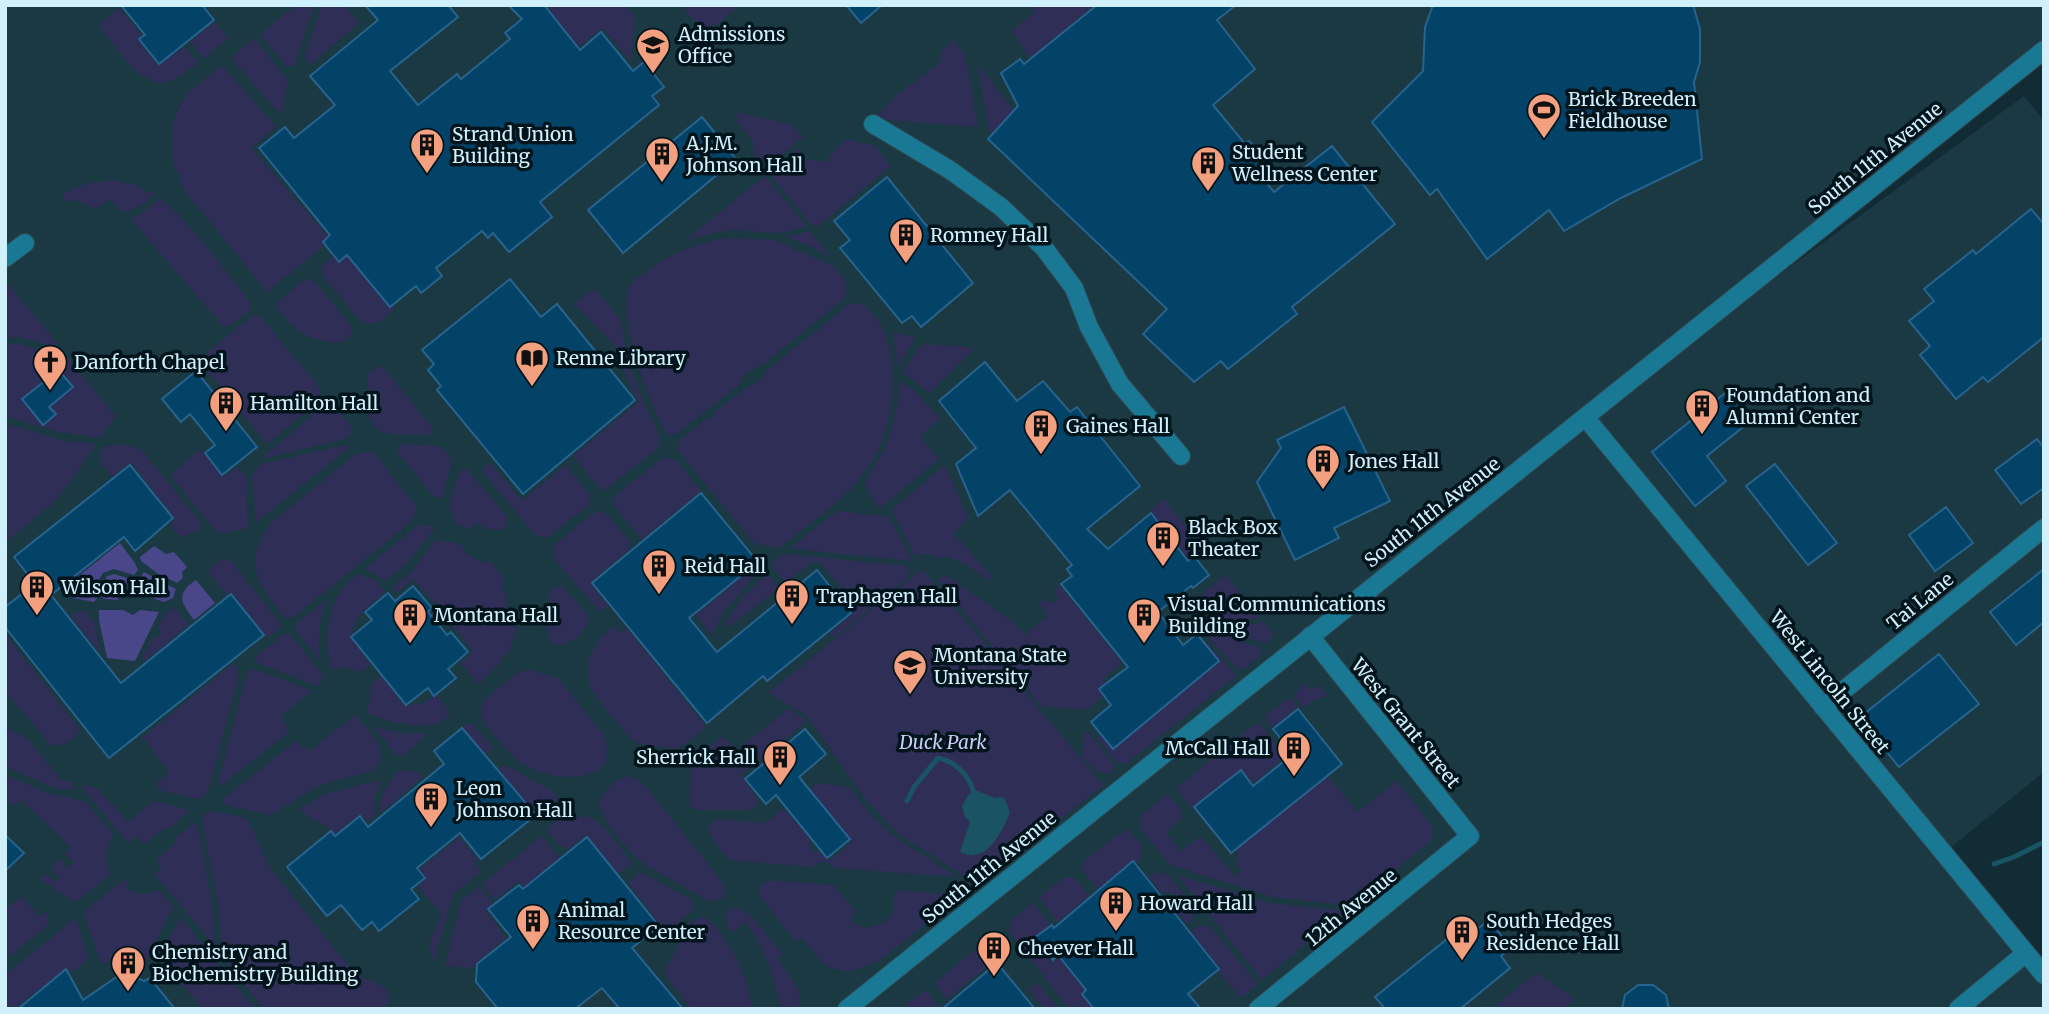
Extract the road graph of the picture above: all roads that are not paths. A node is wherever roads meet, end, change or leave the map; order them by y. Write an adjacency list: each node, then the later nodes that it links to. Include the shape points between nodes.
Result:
1 (2044, 50): 5 (street, South 11th Avenue)
2 (873, 124): 6 (street, via 992,200 1044,248 1074,288 1120,384)
3 (25, 243): 4 (street)
4 (5, 258)
5 (1585, 417): 8 (street, South 11th Avenue); 9 (street, West Lincoln Street)
6 (1181, 456)
7 (2044, 528): 9 (street, Tai Lane)
8 (1310, 636): 10 (street, West Grant Street); 13 (street, South 11th Avenue)
9 (1823, 707): 11 (street, West Lincoln Street)
10 (1470, 836): 14 (street, 12th Avenue)
11 (2026, 953): 12 (street, West Lincoln Street); 15 (street)
12 (2044, 975)
13 (847, 1009)
14 (1258, 1009)
15 (1958, 1009)

